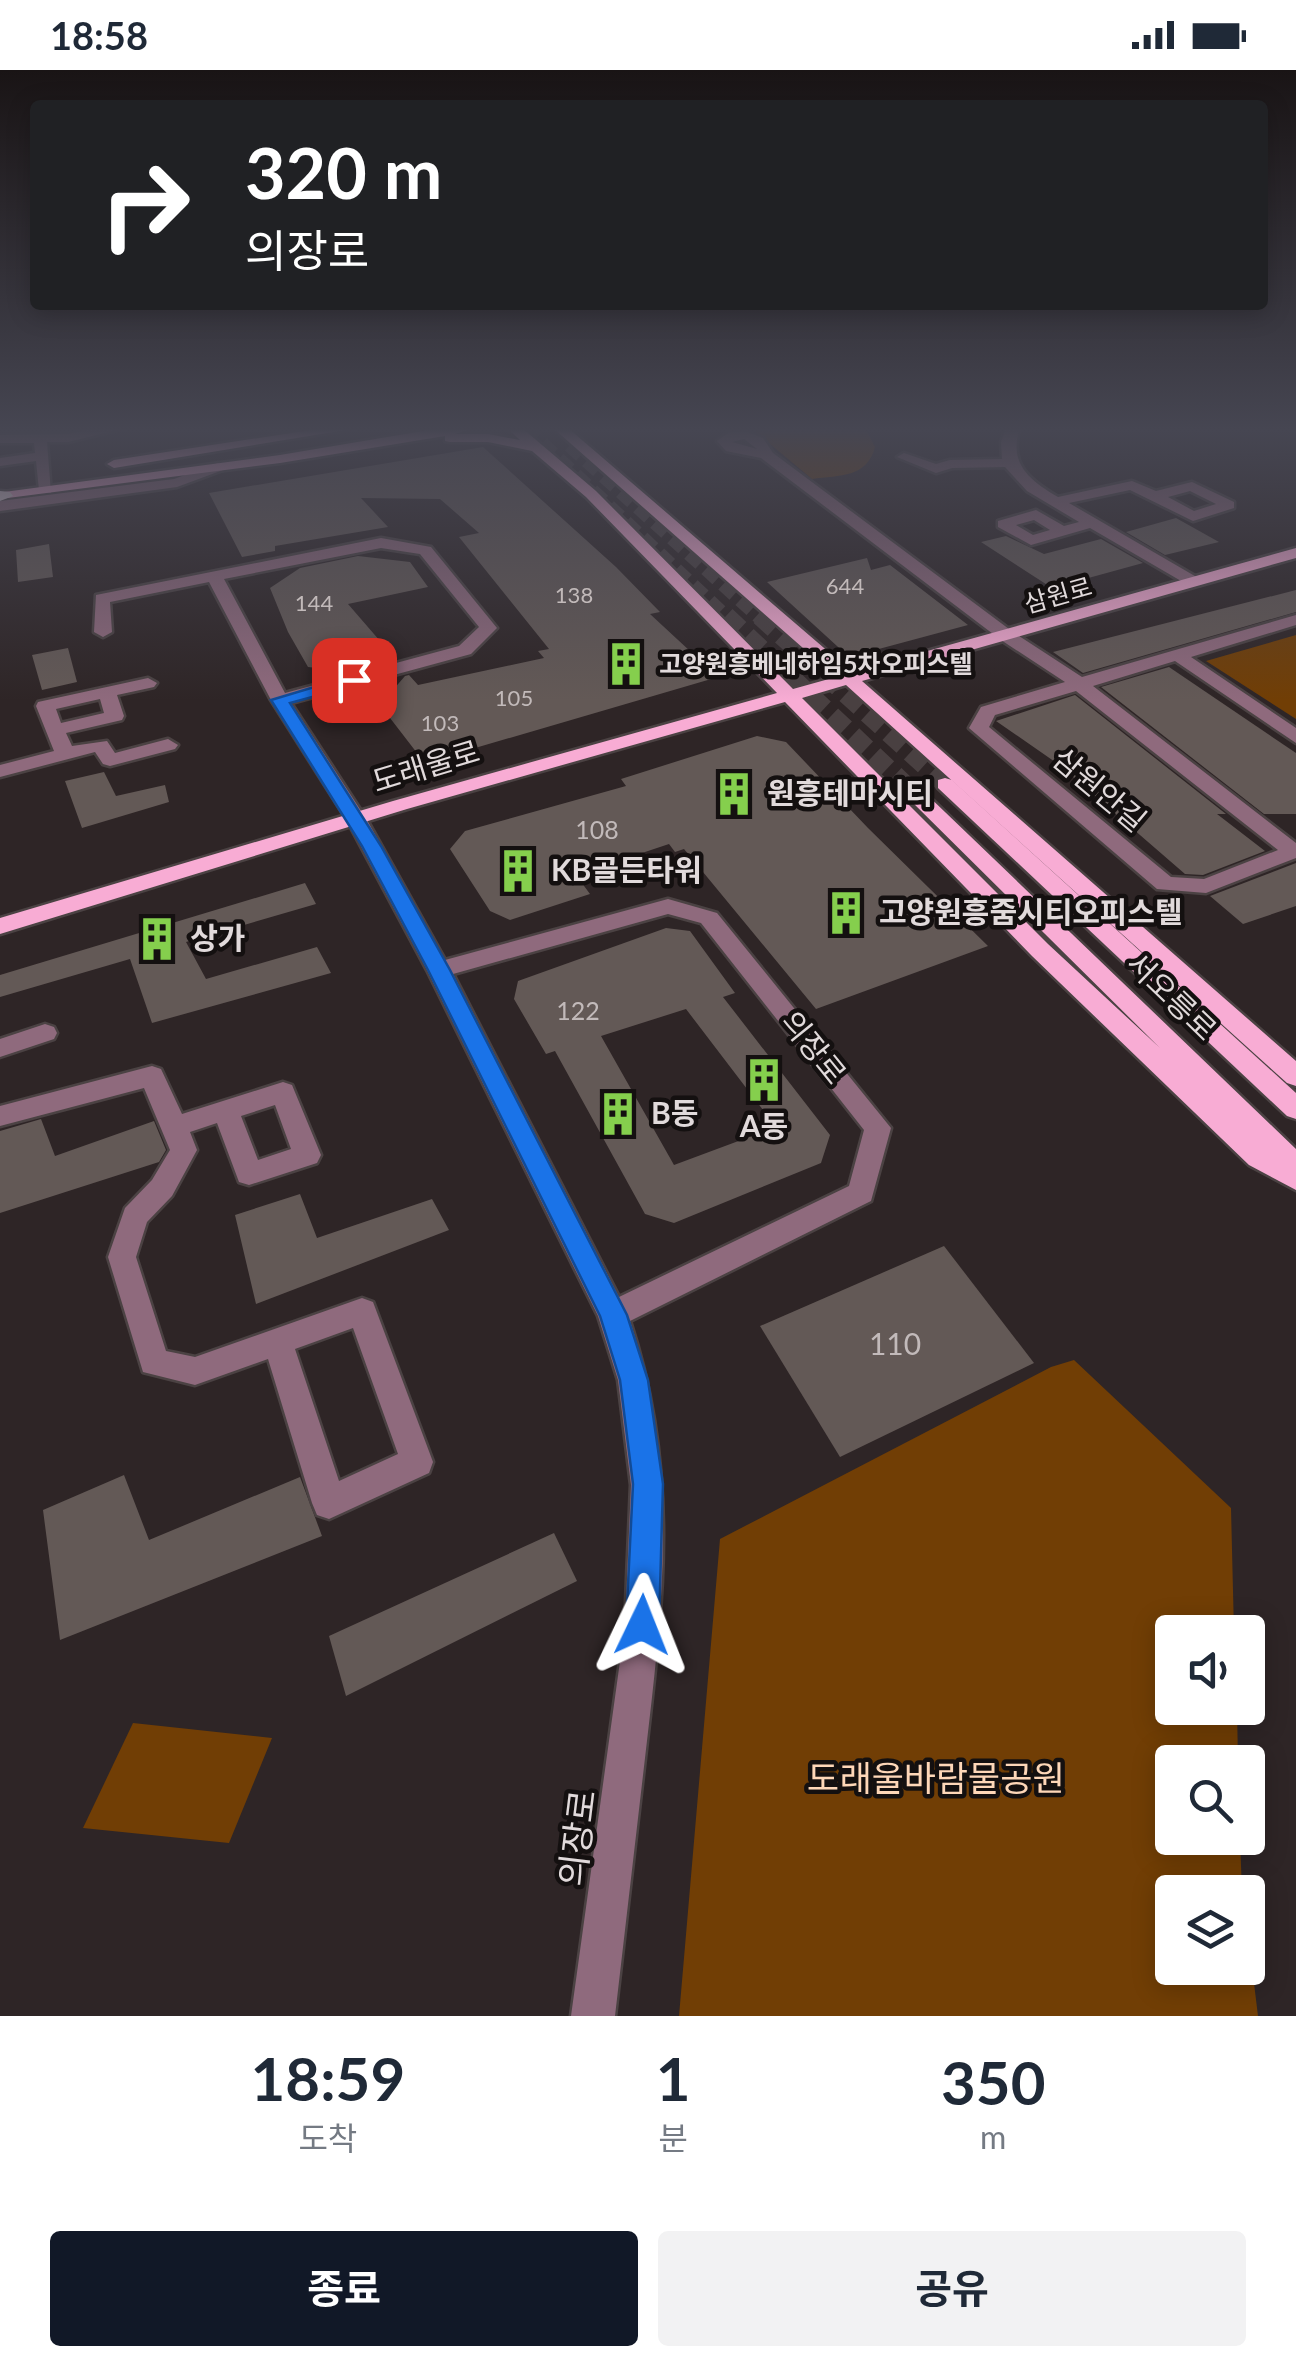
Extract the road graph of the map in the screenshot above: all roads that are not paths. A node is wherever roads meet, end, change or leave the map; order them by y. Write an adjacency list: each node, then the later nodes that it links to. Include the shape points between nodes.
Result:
1 (618, 519): 21 (main road)
2 (667, 519): 18 (main road)
3 (851, 519): 16 (street, 삼원로)
4 (1022, 519): 9 (street, via 1003,524)
5 (1042, 519): 8 (street)
6 (1084, 519): 7 (street)
7 (1092, 523): 8 (street); 13 (street)
8 (1062, 531): 9 (street)
9 (1031, 540): 11 (street)
10 (1296, 553): 13 (main road, 삼원로)
11 (1055, 555)
12 (214, 578): 15 (street, via 102,599); 22 (street, 의장로); 22 (street, via 382,543 425,550 488,628 465,650)
13 (1194, 582): 16 (main road, 삼원로)
14 (1296, 620): 17 (street, 삼원안길)
15 (103, 632)
16 (1007, 636): 18 (main road, 삼원로); 20 (street, 삼원안길)
17 (1177, 655): 20 (street, 삼원안길); 23 (street)
18 (848, 679): 21 (main road, 삼원로); 35 (main road)
19 (148, 683): 25 (street, via 45,706)
20 (1078, 683): 30 (street, 삼원안길); 30 (street, 삼원안길, via 988,712 978,728 1165,884 1206,886)
21 (802, 691): 29 (main road, 도래울로); 41 (main road, via 1040,950 1259,1157)
22 (280, 700): 29 (street, 의장로)
23 (1295, 735)
24 (168, 745): 25 (street, via 110,760 100,745)
25 (65, 754): 26 (street)
26 (0, 770)
27 (945, 784): 37 (main road, 서오릉로)
28 (914, 793): 40 (main road, 서오릉로)
29 (357, 820): 31 (main road, 도래울로); 32 (street, 의장로)
30 (1295, 850)
31 (0, 926)
32 (439, 970): 42 (street, 의장로); 42 (street, 의장로, via 668,906 709,918 878,1128 861,1193)
33 (45, 1033): 34 (street)
34 (0, 1048)
35 (1296, 1076)
36 (225, 1109): 39 (street)
37 (1296, 1109)
38 (0, 1116): 39 (street, via 152,1076)
39 (176, 1126): 43 (street, via 184,1150 135,1216 122,1257 154,1362 196,1371)
40 (1296, 1166)
41 (1296, 1179)
42 (613, 1315): 44 (street, 의장로, via 634,1380 648,1484 642,1625)
43 (278, 1343): 43 (street, via 362,1310 418,1462 329,1503)
44 (594, 2016)

